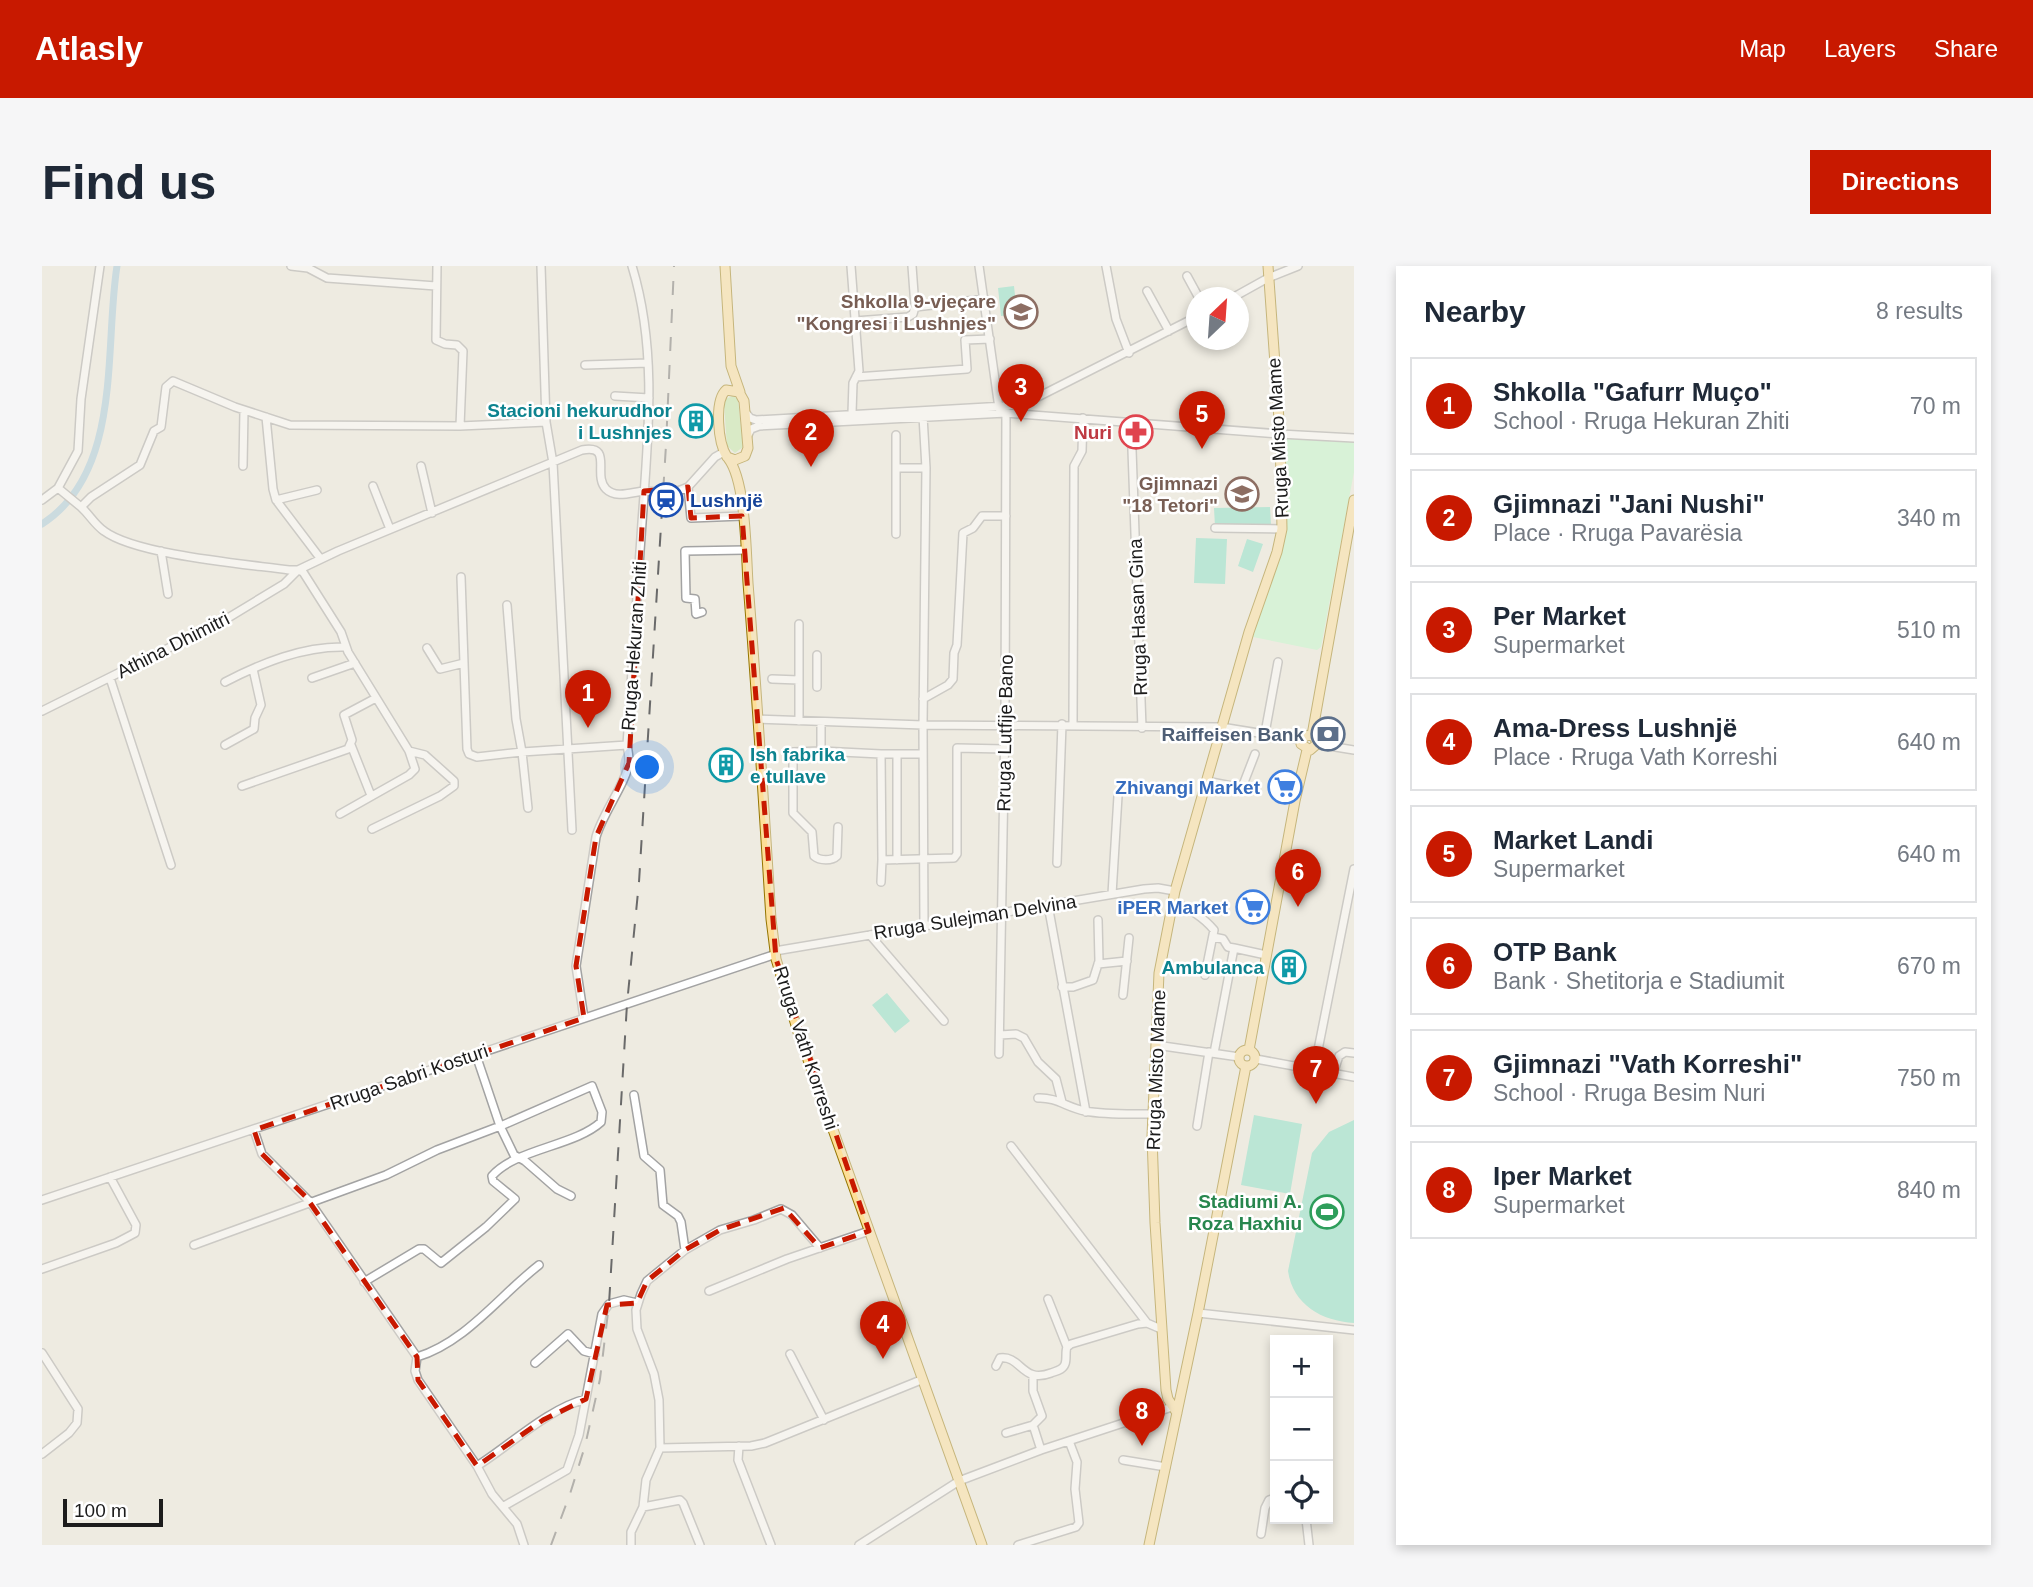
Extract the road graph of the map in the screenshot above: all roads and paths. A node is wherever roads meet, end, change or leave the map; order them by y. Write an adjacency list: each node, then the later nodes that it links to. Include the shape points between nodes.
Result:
1 (100, 266): 60 (street, via 78,451)
2 (291, 266): 15 (street, via 327,278)
3 (437, 266): 15 (street)
4 (541, 266): 43 (street)
5 (632, 266): 27 (street, Rruga Hekuran Zhiti, via 642,297)
6 (725, 266): 26 (main road)
7 (851, 266): 21 (street)
8 (912, 266): 20 (street)
9 (979, 266): 19 (street, Rruga Lutfije Bano)
10 (1107, 266): 25 (street, via 1116,319)
11 (1268, 266): 14 (main road, Rruga Misto Mame)
12 (1298, 266): 14 (street)
13 (1187, 276): 16 (street)
14 (1268, 278): 17 (street); 46 (main road, Rruga Misto Mame)
15 (436, 286): 45 (street, via 436,340 463,351)
16 (1193, 287)
17 (1249, 289)
18 (1147, 290): 23 (street)
19 (985, 299): 20 (street); 24 (street, Rruga Lutfije Bano)
20 (915, 307): 21 (street, via 908,317)
21 (855, 321): 29 (street)
22 (1186, 322): 23 (street)
23 (1169, 331): 25 (street)
24 (990, 339): 29 (street, via 965,341 967,369); 35 (street, Rruga Lutfije Bano)
25 (1129, 353): 34 (street)
26 (730, 362): 30 (main road); 31 (main road)
27 (648, 363): 28 (street); 33 (street, Rruga Hekuran Zhiti)
28 (585, 365)
29 (856, 377): 38 (street)
30 (723, 393): 31 (main road); 50 (main road, Rruga Vath Korreshi, via 719,407)
31 (741, 394): 37 (main road, Rruga Vath Korreshi)
32 (615, 396): 33 (street)
33 (649, 398): 62 (street, Rruga Hekuran Zhiti)
34 (1025, 404): 35 (street); 39 (street, via 1023,410)
35 (1003, 409): 38 (street); 39 (street); 40 (street); 69 (street, Rruga Lutfije Bano)
36 (244, 410): 41 (street); 53 (street); 66 (street, via 178,381 169,383 161,427 154,431 140,465)
37 (746, 411): 38 (street, via 756,420); 48 (main road, Rruga Vath Korreshi)
38 (852, 413)
39 (1029, 414): 42 (street)
40 (923, 416): 48 (street, via 759,426 751,429); 56 (street)
41 (266, 417): 45 (street, via 290,425); 64 (street)
42 (1083, 418): 44 (street); 104 (street, via 1082,451 1074,466)
43 (546, 422): 45 (street); 52 (street)
44 (1131, 422): 46 (street); 106 (street, Rruga Hasan Gina)
45 (460, 426)
46 (1280, 434): 49 (street); 72 (main road, Rruga Misto Mame)
47 (896, 435): 55 (street)
48 (747, 438): 51 (main road, Rruga Vath Korreshi)
49 (1354, 438)
50 (726, 455): 51 (main road, via 738,459); 57 (main road, Rruga Vath Korreshi); 59 (street, via 715,457)
51 (746, 455): 57 (main road, Rruga Vath Korreshi)
52 (553, 463): 62 (street, Athina Dhimitri, via 592,449 600,456 601,482 606,490 614,494); 67 (street, Athina Dhimitri); 115 (street)
53 (243, 466)
54 (421, 466): 67 (street)
55 (897, 468): 56 (street); 73 (street)
56 (926, 468): 97 (street)
57 (739, 485): 68 (main road, Rruga Vath Korreshi)
58 (373, 486): 71 (street)
59 (688, 487): 62 (street, via 674,492); 68 (street, via 691,518)
60 (60, 489): 63 (street); 66 (street)
61 (317, 490): 64 (street)
62 (644, 491): 112 (street, Rruga Hekuran Zhiti)
63 (42, 500)
64 (276, 500): 76 (street)
65 (1354, 500): 109 (main road)
66 (80, 506): 75 (street, via 103,530)
67 (432, 513): 71 (street, Athina Dhimitri)
68 (742, 516): 74 (main road, Rruga Vath Korreshi)
69 (1006, 516): 97 (street, via 982,516 963,533 953,679); 102 (street, Rruga Lutfije Bano)
70 (1215, 528): 72 (street)
71 (390, 529): 76 (street, Athina Dhimitri)
72 (1282, 529): 107 (main road, Rruga Misto Mame)
73 (896, 534)
74 (746, 550): 81 (street, via 685,551 687,598 695,599 696,614); 99 (main road, Rruga Vath Korreshi)
75 (161, 551): 77 (street, via 218,561); 79 (street)
76 (320, 558): 77 (street, Athina Dhimitri)
77 (303, 567): 83 (street); 90 (street, Athina Dhimitri, via 223,621)
78 (461, 577): 88 (street)
79 (168, 594)
80 (507, 605): 119 (street)
81 (702, 611)
82 (799, 624): 93 (street)
83 (345, 647): 87 (street); 89 (street, via 307,650)
84 (427, 648): 88 (street, via 440,669)
85 (817, 655): 95 (street)
86 (1278, 662): 108 (street)
87 (355, 663): 91 (street); 96 (street)
88 (464, 663): 119 (street, via 469,754)
89 (253, 669): 94 (street); 110 (street, via 261,705 254,729)
90 (110, 678): 98 (street, Athina Dhimitri); 139 (street)
91 (312, 678)
92 (772, 679): 93 (street)
93 (799, 680): 100 (street)
94 (225, 682)
95 (817, 687)
96 (376, 698): 111 (street, via 344,715); 117 (street)
97 (923, 699): 105 (street)
98 (42, 711)
99 (758, 719): 100 (street); 154 (main road, Rruga Vath Korreshi)
100 (799, 721): 101 (street)
101 (821, 722): 105 (street); 118 (street)
102 (1005, 724): 103 (street); 105 (street); 114 (street, Rruga Lutfije Bano)
103 (1062, 724): 104 (street); 138 (street)
104 (1073, 724): 106 (street)
105 (923, 725): 122 (street)
106 (1142, 728): 107 (street)
107 (1217, 729): 108 (street); 113 (street); 124 (main road, Rruga Misto Mame)
108 (1265, 733): 113 (street)
109 (1314, 740): 113 (main road, via 1307,735); 116 (street)
110 (225, 745)
111 (351, 745): 125 (street); 126 (street)
112 (627, 745): 115 (street); 161 (street, Rruga Hekuran Zhiti, via 629,763 600,822 590,869 576,966)
113 (1304, 745): 155 (main road)
114 (1005, 749): 137 (street, via 957,748 957,854 951,860); 147 (street, Rruga Lutfije Bano)
115 (566, 750): 119 (street); 134 (street)
116 (1354, 750)
117 (409, 751): 129 (street, via 413,773); 133 (street, via 425,755 454,786)
118 (821, 751): 120 (street); 130 (street, via 793,752 793,813 812,832 814,856 820,860 837,856)
119 (522, 752): 128 (street)
120 (881, 754): 121 (street); 131 (street)
121 (897, 754): 122 (street); 132 (street)
122 (923, 754): 137 (street)
123 (1255, 754): 124 (street, via 1243,785)
124 (1206, 781): 142 (main road, Rruga Misto Mame)
125 (242, 786)
126 (370, 793)
127 (1118, 796): 143 (street)
128 (528, 808)
129 (340, 814)
130 (838, 827)
131 (882, 828): 132 (street); 135 (street)
132 (897, 828): 136 (street)
133 (372, 829)
134 (572, 830)
135 (882, 860): 136 (street); 141 (street)
136 (897, 860): 137 (street)
137 (924, 860): 149 (street)
138 (1057, 863)
139 (171, 866)
140 (1354, 869): 145 (street)
141 (881, 882)
142 (1175, 891): 143 (street, Rruga Sulejman Delvina, via 1158,888); 144 (main road, Rruga Misto Mame)
143 (1112, 894): 146 (street, Rruga Sulejman Delvina)
144 (1172, 903): 151 (street, via 1205,920 1214,930); 164 (main road, Rruga Misto Mame, via 1159,973)
145 (1351, 903): 173 (street)
146 (1048, 905): 147 (street, Rruga Sulejman Delvina); 159 (street)
147 (1002, 913): 149 (street, Rruga Sulejman Delvina); 163 (street, Rruga Lutfije Bano)
148 (1098, 920): 157 (street)
149 (924, 927): 150 (street, Rruga Sulejman Delvina)
150 (870, 935): 154 (street, Rruga Sulejman Delvina); 162 (street)
151 (1213, 937): 153 (street); 158 (street)
152 (1129, 938): 156 (street)
153 (1234, 948): 155 (street); 166 (street)
154 (775, 952): 161 (street, Rruga Sabri Kosturi); 190 (main road, Rruga Vath Korreshi, via 798,1032)
155 (1266, 955): 165 (main road)
156 (1127, 961): 157 (street); 160 (street)
157 (1098, 964): 159 (street, via 1093,980)
158 (1205, 975)
159 (1062, 987): 179 (street)
160 (1123, 995)
161 (584, 1018): 169 (street, Rruga Sabri Kosturi)
162 (944, 1021)
163 (1000, 1035): 168 (street, Rruga Lutfije Bano); 178 (street, via 1024,1038 1041,1066 1056,1079)
164 (1156, 1045): 166 (street); 180 (main road, Rruga Misto Mame)
165 (1249, 1050): 170 (main road); 171 (main road)
166 (1212, 1053): 170 (street); 182 (street)
167 (1354, 1053): 174 (street, via 1339,1056)
168 (999, 1054)
169 (475, 1055): 181 (street); 183 (street, Rruga Sabri Kosturi)
170 (1239, 1057): 172 (main road)
171 (1256, 1059): 172 (main road); 173 (street)
172 (1246, 1066): 200 (main road)
173 (1314, 1070): 174 (street)
174 (1334, 1074): 175 (street)
175 (1354, 1077)
176 (634, 1095): 193 (street, via 644,1156 660,1170 663,1205 681,1222)
177 (1038, 1098): 178 (street)
178 (1062, 1102): 179 (street)
179 (1086, 1112): 180 (street)
180 (1152, 1114): 202 (main road, Rruga Misto Mame)
181 (500, 1125): 185 (street); 185 (street, via 592,1086 603,1112 598,1125); 189 (street, via 386,1175)
182 (1197, 1126)
183 (254, 1130): 186 (street, Rruga Sabri Kosturi); 189 (street, via 262,1154)
184 (1011, 1146): 201 (street)
185 (518, 1158): 187 (street); 196 (street, via 492,1176 515,1199 459,1249 441,1263 419,1249)
186 (110, 1177): 188 (street, Rruga Sabri Kosturi); 195 (street, via 136,1225 135,1233)
187 (571, 1195)
188 (42, 1200)
189 (310, 1202): 191 (street); 196 (street)
190 (869, 1231): 192 (street); 212 (main road, Rruga Vath Korreshi)
191 (194, 1245)
192 (820, 1248): 193 (street, via 793,1214 781,1209 732,1225); 197 (street)
193 (685, 1250): 199 (street, via 647,1281)
194 (538, 1265): 208 (street, via 464,1331)
195 (42, 1269)
196 (364, 1282): 208 (street)
197 (709, 1291)
198 (1048, 1299): 204 (street)
199 (637, 1303): 206 (street, via 624,1300 606,1306); 220 (street, via 637,1329 659,1399)
200 (1198, 1313): 203 (street); 214 (main road)
201 (1147, 1323): 202 (street); 204 (street)
202 (1161, 1329): 214 (main road, Rruga Misto Mame, via 1166,1390)
203 (1354, 1330)
204 (1067, 1347): 211 (street, via 1062,1369)
205 (42, 1353): 222 (street, via 78,1409 77,1423)
206 (595, 1354): 209 (street, via 584,1351 568,1334); 213 (street)
207 (790, 1354): 215 (street)
208 (417, 1357): 224 (street, via 418,1381)
209 (535, 1363)
210 (996, 1366): 211 (street, via 1005,1357)
211 (1033, 1376): 216 (street, via 1042,1416)
212 (921, 1380): 215 (street); 226 (main road, Rruga Vath Korreshi)
213 (586, 1399): 224 (street, via 543,1420); 228 (street, via 566,1470)
214 (1174, 1410): 218 (street); 225 (main road)
215 (824, 1420): 219 (street, via 765,1443)
216 (1033, 1425): 217 (street); 221 (street)
217 (1006, 1433)
218 (1069, 1441): 221 (street); 238 (street, via 1077,1462 1074,1489 1079,1523)
219 (738, 1446): 220 (street); 235 (street, via 738,1460)
220 (660, 1448): 229 (street, via 646,1480)
221 (1041, 1450): 226 (street)
222 (42, 1454)
223 (1123, 1460): 225 (street)
224 (477, 1466): 228 (street)
225 (1166, 1467): 239 (main road)
226 (959, 1481): 236 (street); 237 (main road, Rruga Vath Korreshi)
227 (1270, 1500): 231 (street)
228 (504, 1506): 232 (street)
229 (643, 1507): 233 (street, via 631,1532); 234 (street, via 680,1500)
230 (1307, 1524): 240 (street)
231 (1261, 1534)
232 (524, 1545)
233 (631, 1545)
234 (700, 1545)
235 (771, 1545)
236 (859, 1545)
237 (982, 1545)
238 (1018, 1545)
239 (1149, 1545)
240 (1309, 1545)

